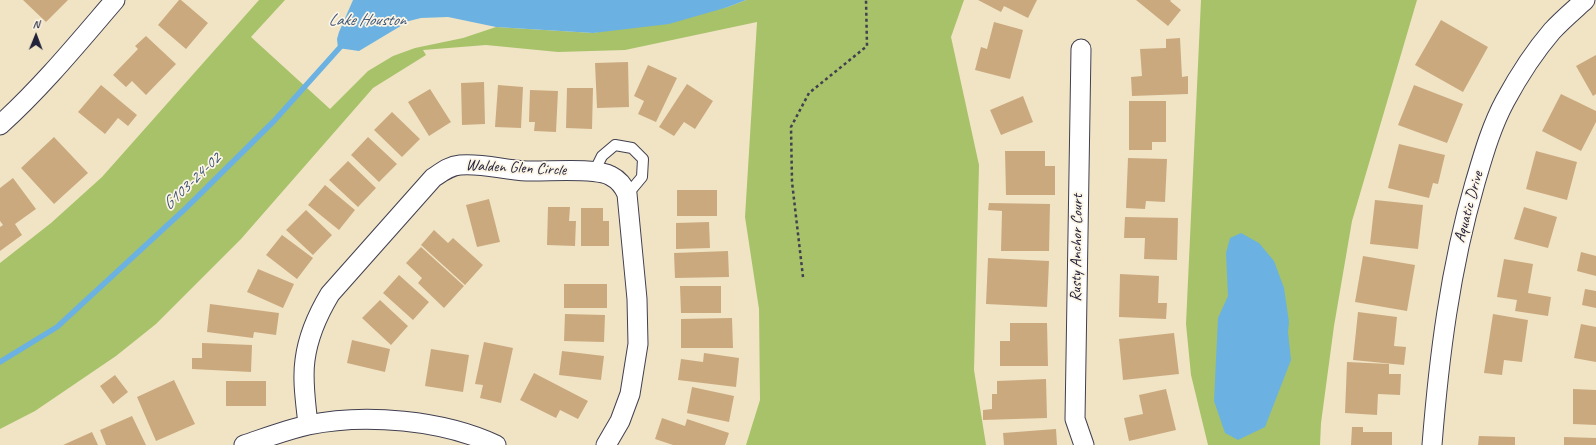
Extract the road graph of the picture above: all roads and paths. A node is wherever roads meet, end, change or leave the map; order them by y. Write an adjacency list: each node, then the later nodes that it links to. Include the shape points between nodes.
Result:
1 (116, 0): 5 (street, via 24,104)
2 (866, 0): 8 (path, via 867,46 809,92 791,127 792,182)
3 (1585, 0): 14 (street, Aquatic Drive, via 1552,31 1529,60 1504,102 1486,146 1470,200 1448,303 1436,386)
4 (1081, 49): 13 (street, Rusty Anchor Court, via 1075,419)
5 (0, 126)
6 (594, 172): 7 (street, Walden Glen Circle, via 611,176 624,187); 7 (lane, via 602,156 616,146 632,148 644,159 642,178); 9 (street, Walden Glen Circle, via 526,171 483,165 459,165 446,168 433,178 330,294 317,315 304,361)
7 (627, 195): 12 (street, via 638,307 638,344 630,394 620,421)
8 (803, 277)
9 (308, 425): 10 (street); 11 (street, via 362,420 421,424 464,433)
10 (244, 445)
11 (496, 445)
12 (606, 445)
13 (1084, 445)
14 (1432, 445)

